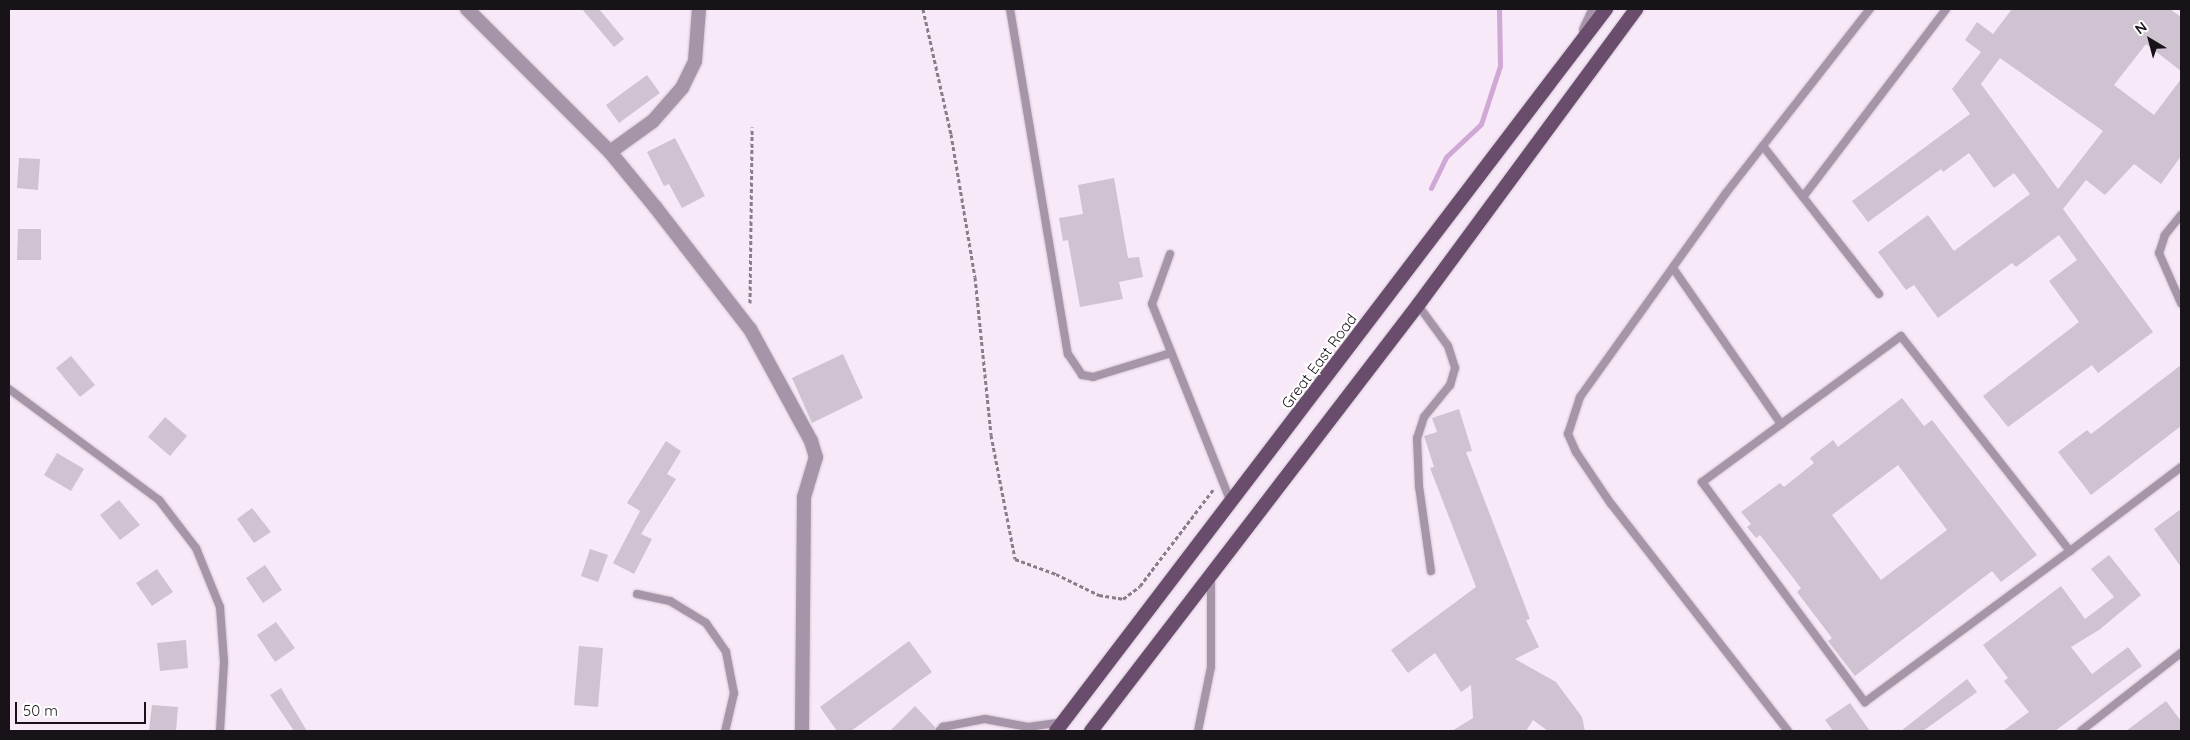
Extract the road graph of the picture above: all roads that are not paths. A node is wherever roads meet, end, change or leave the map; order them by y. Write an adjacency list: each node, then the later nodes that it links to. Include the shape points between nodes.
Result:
1 (467, 9): 11 (street)
2 (699, 9): 11 (street, via 695,60 682,88 653,121)
3 (1010, 9): 19 (lane, via 1068,354 1082,375 1093,377)
4 (1596, 9): 9 (street)
5 (1606, 9): 9 (main road, Great East Road)
6 (1636, 9): 18 (main road)
7 (1870, 9): 10 (lane)
8 (1946, 9): 12 (lane)
9 (1581, 42): 23 (main road, Great East Road)
10 (1763, 146): 12 (lane); 15 (lane)
11 (610, 152): 32 (street, via 750,329 811,441 816,457 804,497)
12 (1803, 197): 16 (lane)
13 (2181, 214): 17 (lane, via 2166,235 2160,253)
14 (1170, 254): 19 (lane, via 1152,304)
15 (1672, 268): 21 (lane); 36 (lane, via 1580,397 1568,434 1576,452 1611,504)
16 (1879, 294)
17 (2181, 302)
18 (1418, 305): 25 (lane, via 1448,346 1455,368 1450,385 1424,417 1417,438 1419,486); 26 (main road)
19 (1171, 353): 23 (lane)
20 (9, 389): 30 (lane, via 159,500 196,548 220,607 224,662)
21 (1781, 424): 24 (lane, via 1900,336); 24 (lane, via 1702,482 1865,702)
22 (2181, 467): 24 (lane)
23 (1231, 503): 29 (main road, Great East Road)
24 (2070, 551)
25 (1431, 571)
26 (1211, 575): 34 (main road); 35 (lane, via 1212,667)
27 (637, 594): 31 (lane, via 670,601 706,623 726,652 734,693)
28 (2181, 653): 37 (lane)
29 (1060, 727): 33 (lane, via 1028,727 985,719 943,727)
30 (220, 731)
31 (724, 731)
32 (802, 731)
33 (939, 731)
34 (1092, 731)
35 (1198, 731)
36 (1788, 731)
37 (2081, 731)

